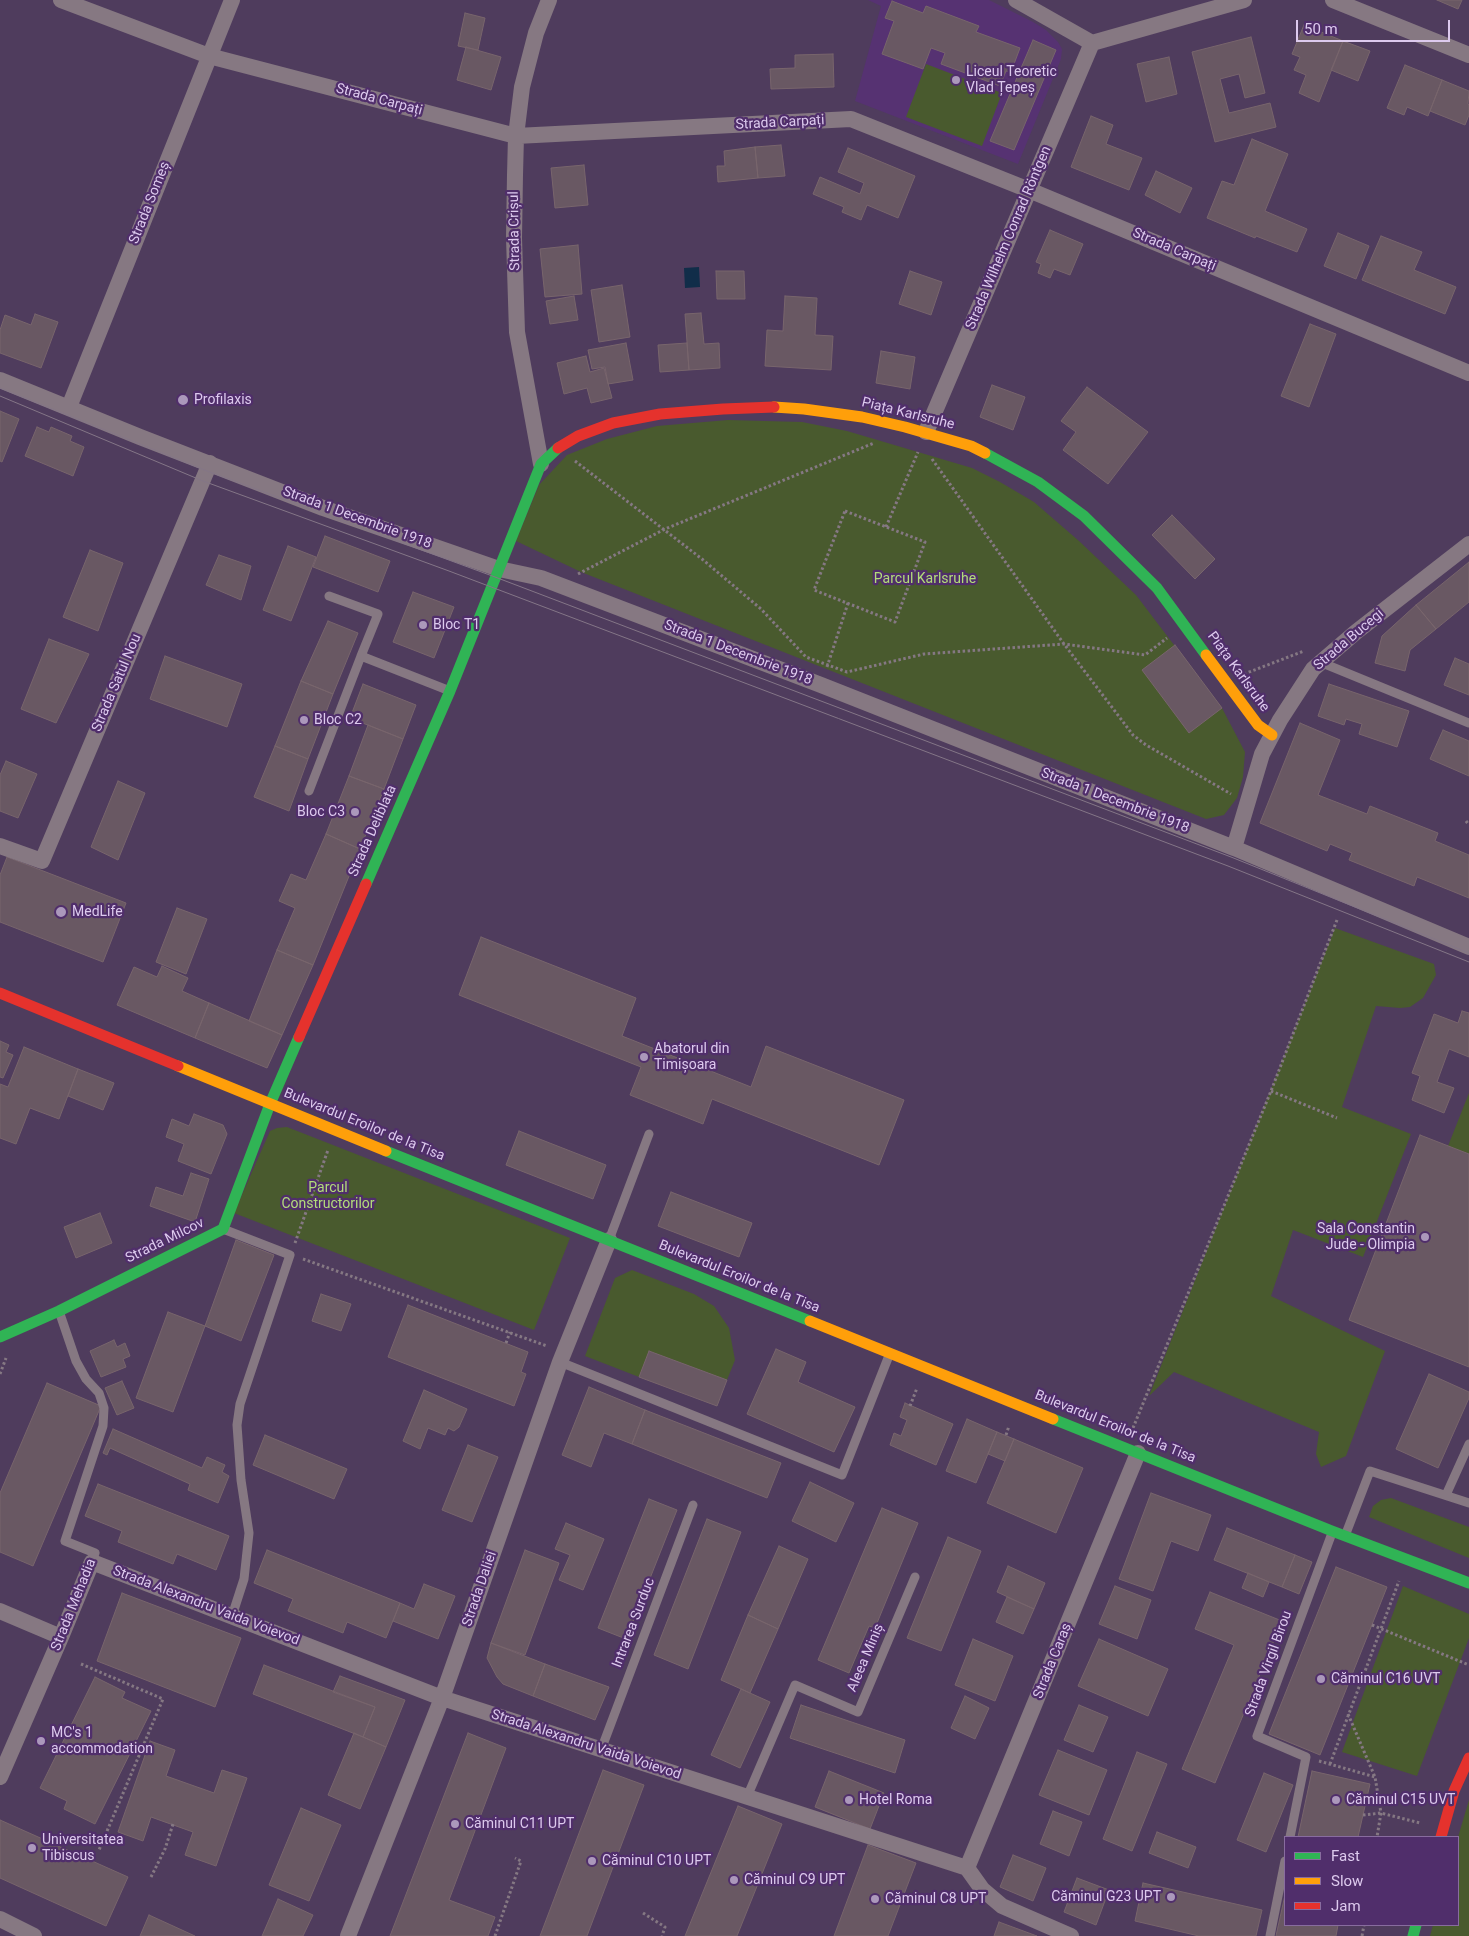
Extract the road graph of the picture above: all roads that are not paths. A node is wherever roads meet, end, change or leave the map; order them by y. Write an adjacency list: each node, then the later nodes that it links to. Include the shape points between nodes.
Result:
1 (61, 0): 9 (street, Strada Carpați)
2 (232, 0): 9 (street, Strada Someș)
3 (549, 0): 10 (street, Strada Crișul, via 536,33 522,88)
4 (1016, 0): 7 (street)
5 (1244, 0): 7 (street)
6 (1333, 0): 8 (street)
7 (1092, 43): 11 (street, Strada Wilhelm Conrad Röntgen)
8 (1469, 55)
9 (209, 56): 10 (street, Strada Carpați); 14 (street, Strada Someș)
10 (516, 136): 11 (street, Strada Carpați, via 851,119); 17 (street, Strada Crișul, via 514,238 517,332)
11 (1030, 190): 12 (street, Strada Carpați); 15 (street, Strada Wilhelm Conrad Röntgen)
12 (1469, 373)
13 (0, 380): 14 (street, Strada 1 Decembrie 1918)
14 (69, 407): 16 (street, Strada 1 Decembrie 1918)
15 (924, 438): 17 (street, Piața Karlsruhe, via 862,417 804,409 732,408 660,414 613,423 578,436); 25 (street, Piața Karlsruhe, via 971,446 1038,482 1084,516 1157,588 1258,725)
16 (210, 463): 19 (street, Strada 1 Decembrie 1918, via 322,508); 27 (street, Strada Satul Nou, via 42,861)
17 (541, 464): 19 (street, Piața Karlsruhe)
18 (1469, 544): 21 (street, Strada Bucegi)
19 (499, 569): 23 (street, Strada Deliblata); 28 (street, Strada 1 Decembrie 1918, via 541,578)
20 (329, 596): 22 (lane, via 378,614)
21 (1316, 655): 24 (lane); 25 (street, Strada Bucegi)
22 (361, 656): 23 (lane); 26 (lane)
23 (450, 691): 31 (street, Strada Deliblata)
24 (1469, 723)
25 (1272, 735): 28 (street, Strada Bucegi, via 1262,754)
26 (309, 791)
27 (0, 846)
28 (1234, 848): 29 (street, Strada 1 Decembrie 1918)
29 (1469, 947)
30 (0, 993): 31 (street, Bulevardul Eroilor de la Tisa)
31 (270, 1104): 33 (street, Strada Milcov); 34 (street, Bulevardul Eroilor de la Tisa)
32 (650, 1134): 34 (lane)
33 (223, 1229): 35 (street, Strada Milcov); 50 (lane, via 290,1255 240,1404 237,1424 249,1533 244,1579)
34 (609, 1240): 37 (street, Bulevardul Eroilor de la Tisa); 38 (street, Strada Daliei)
35 (59, 1311): 36 (street, Strada Milcov); 46 (lane, Strada Mehadia, via 76,1361 99,1393 104,1408 103,1426 65,1541 95,1553)
36 (0, 1337)
37 (890, 1353): 38 (lane, via 842,1475); 40 (street, Bulevardul Eroilor de la Tisa)
38 (556, 1355): 52 (street, Strada Daliei)
39 (1469, 1444): 41 (lane)
40 (1132, 1450): 44 (street, Bulevardul Eroilor de la Tisa); 60 (street, Strada Caraș)
41 (1446, 1495): 42 (lane); 45 (lane, via 1370,1471)
42 (1469, 1503)
43 (693, 1505): 53 (lane, Intrarea Surduc)
44 (1332, 1531): 45 (street, Bulevardul Eroilor de la Tisa); 57 (lane, Strada Virgil Birou, via 1257,1736 1306,1757)
45 (1344, 1536): 48 (street, Bulevardul Eroilor de la Tisa)
46 (92, 1562): 50 (street, Strada Alexandru Vaida Voievod); 51 (street, Strada Mehadia)
47 (915, 1577): 56 (lane, Aleea Miniș, via 858,1712 794,1685)
48 (1469, 1583)
49 (0, 1611): 51 (street)
50 (232, 1616): 52 (street, Strada Alexandru Vaida Voievod)
51 (62, 1637): 55 (street, Strada Mehadia)
52 (442, 1698): 53 (street, Strada Alexandru Vaida Voievod); 63 (street, Strada Daliei)
53 (601, 1750): 56 (street, Strada Alexandru Vaida Voievod)
54 (1469, 1758): 58 (street, via 1454,1791)
55 (0, 1777)
56 (747, 1797): 60 (street, Strada Alexandru Vaida Voievod)
57 (1290, 1836)
58 (1441, 1836)
59 (1284, 1866): 65 (lane)
60 (967, 1868): 64 (street, via 982,1889 1002,1906)
61 (0, 1919): 62 (street)
62 (34, 1936)
63 (348, 1936)
64 (1071, 1936)
65 (1270, 1936)

